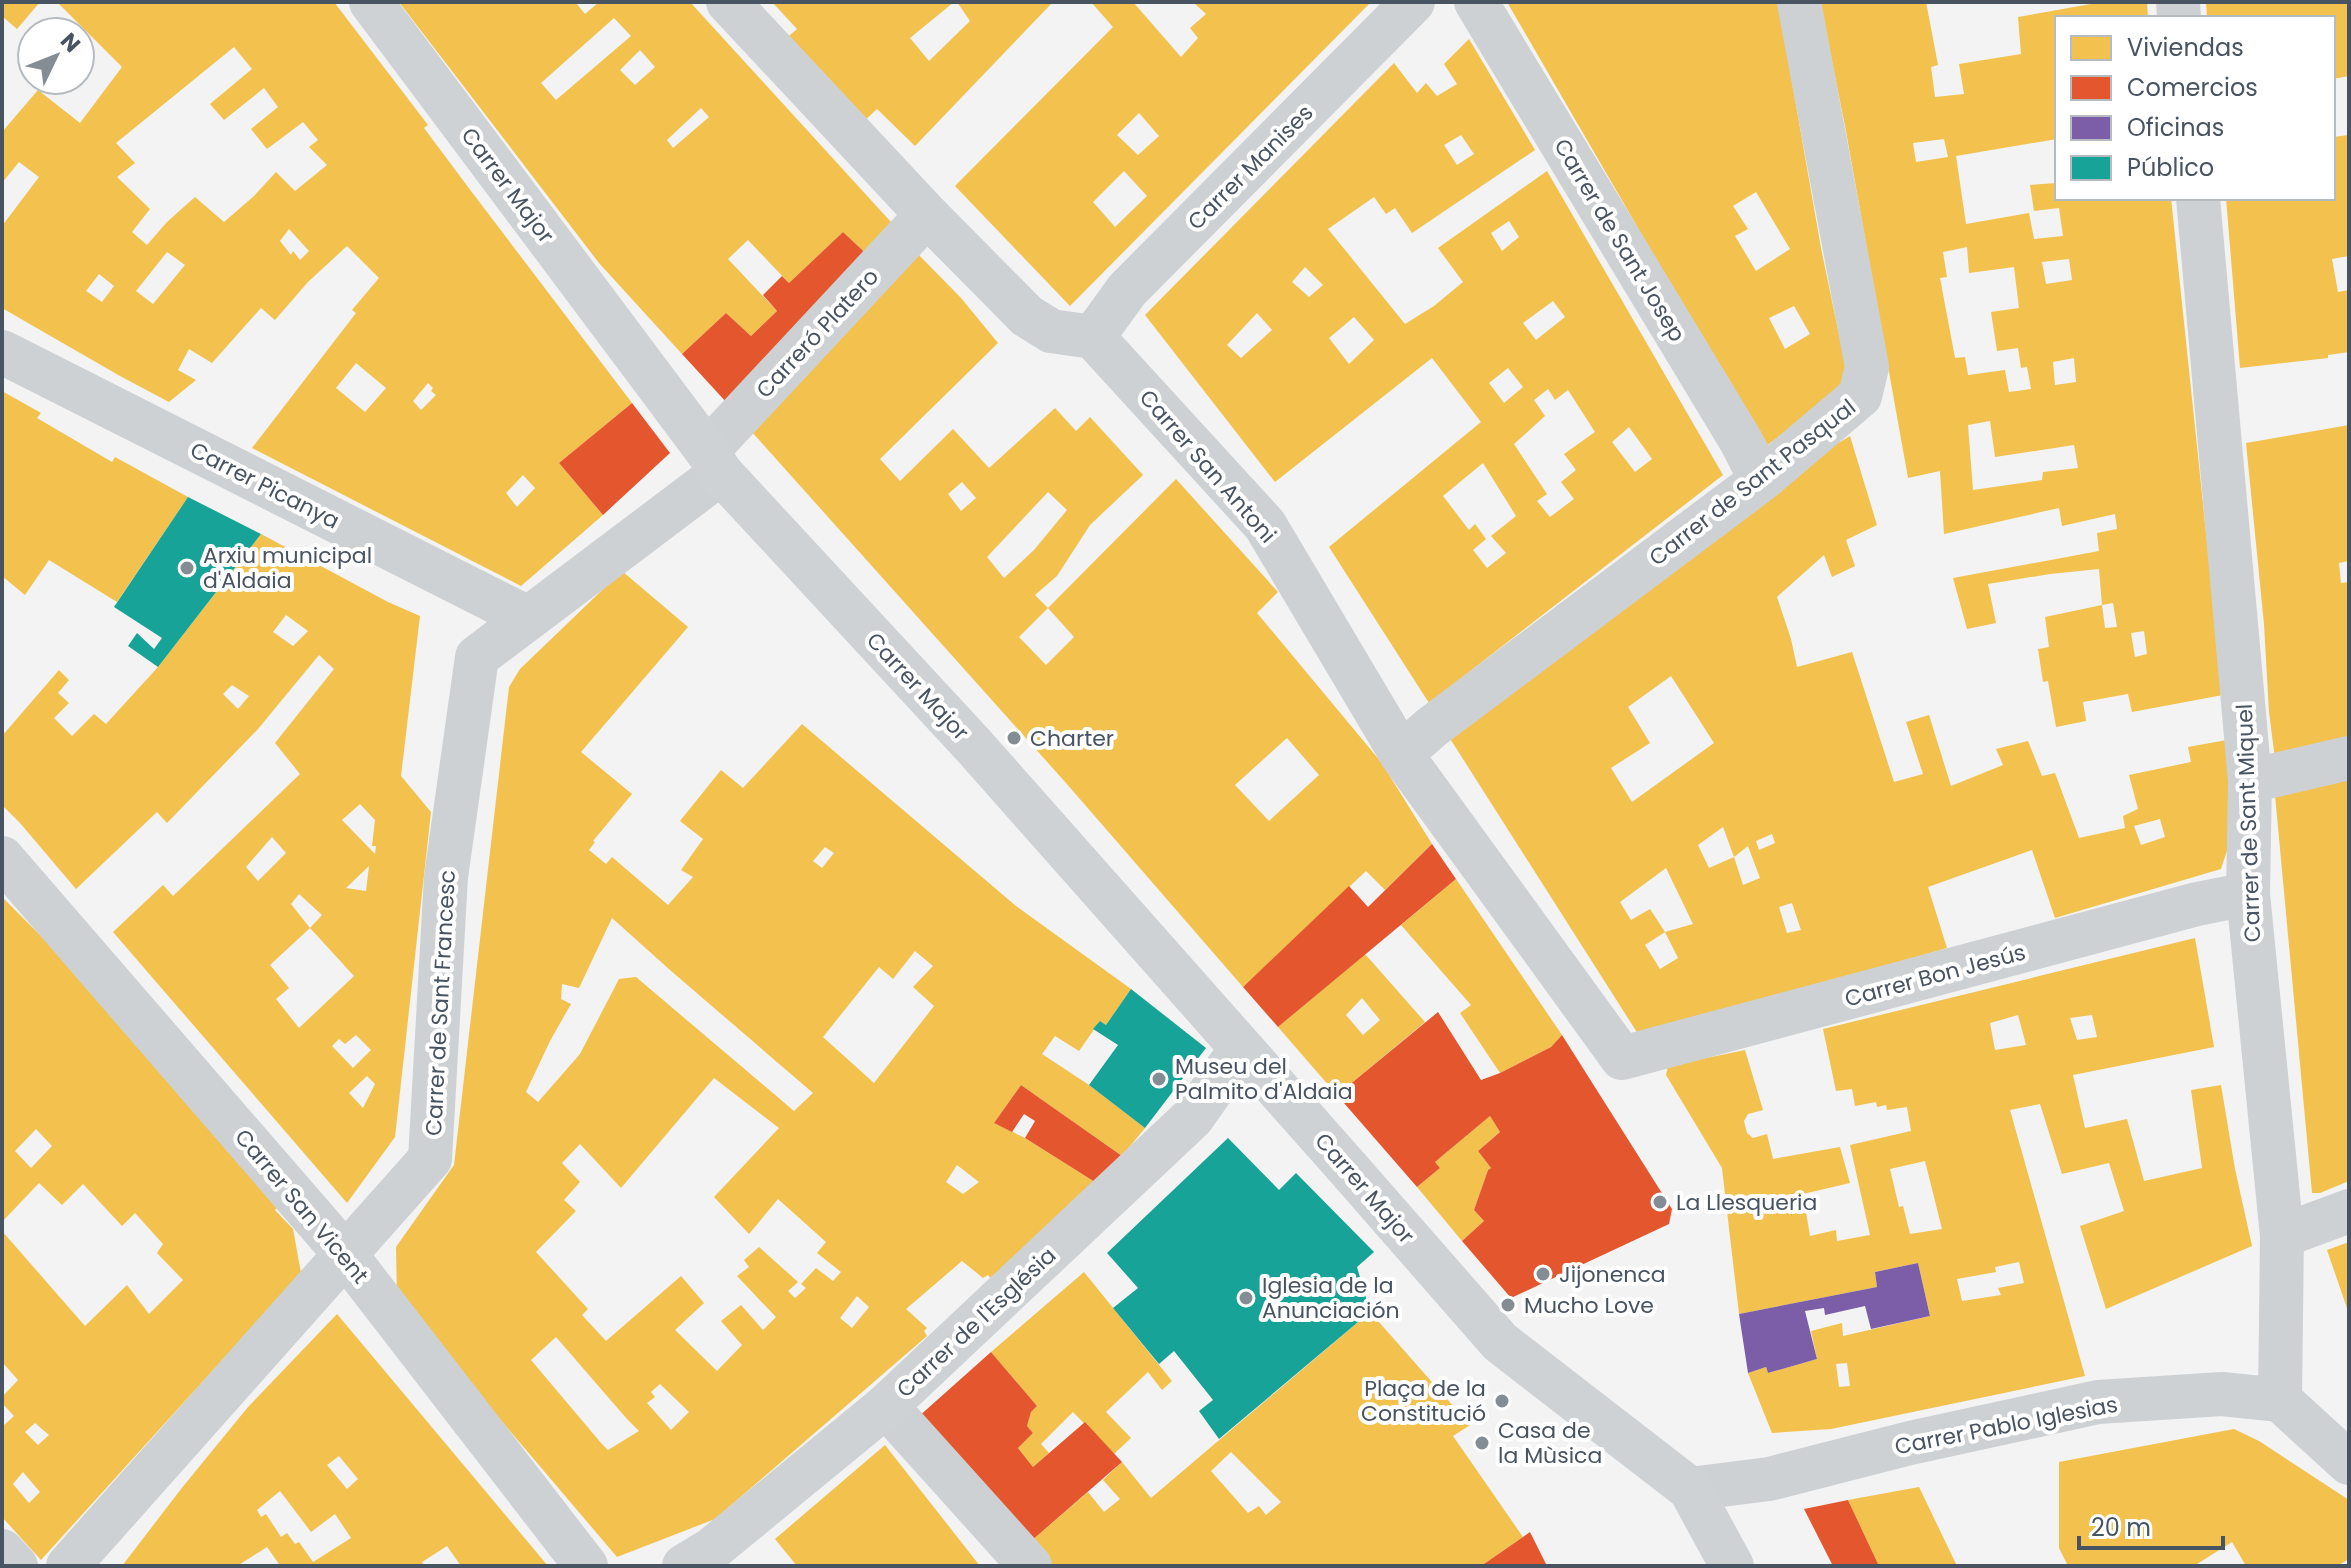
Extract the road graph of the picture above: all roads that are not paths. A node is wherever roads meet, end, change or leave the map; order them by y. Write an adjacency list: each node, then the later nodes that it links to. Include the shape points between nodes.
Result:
1 (371, 2): 10 (street, Carrer Major)
2 (728, 2): 7 (street)
3 (1413, 2): 8 (street, Carrer Manises, via 1127,290)
4 (1476, 2): 11 (street, Carrer de Sant Josep)
5 (1799, 2): 11 (street, Carrer de Sant Pasqual, via 1867,367 1860,396)
6 (2198, 200): 15 (street, Carrer de Sant Miquel)
7 (927, 215): 8 (street, via 1027,316 1051,331); 10 (street, Carreró Platero)
8 (1093, 337): 13 (street, Carrer San Antoni, via 1265,525)
9 (2, 352): 12 (street, Carrer Picanya)
10 (714, 462): 12 (street, Carrer de Sant Francesc); 18 (street, Carrer Major)
11 (1761, 480): 13 (street, Carrer de Sant Pasqual)
12 (528, 618): 22 (street, Carrer de Sant Francesc, via 477,657 446,877 430,1159)
13 (1401, 754): 19 (street, Carrer San Antoni)
14 (2349, 758): 15 (street)
15 (2250, 781): 17 (street, Carrer de Sant Miquel)
16 (2, 858): 22 (street, Carrer San Vicent)
17 (2248, 894): 19 (street, Carrer Bon Jesús); 21 (street, Carrer de Sant Miquel)
18 (1241, 1049): 24 (street, Carrer de l'Església, via 1192,1118); 26 (street, Carrer Major, via 1500,1342)
19 (1622, 1058)
20 (2349, 1211): 21 (street)
21 (2282, 1236): 23 (street, Carrer de Sant Miquel)
22 (345, 1254): 29 (street, Carrer de Sant Francesc); 30 (street, Carrer San Vicent)
23 (2280, 1400): 25 (street); 26 (street, Carrer Pablo Iglesias, via 2222,1394 2098,1402 1769,1479)
24 (886, 1406): 31 (street, Carrer de l'Església, via 712,1549); 32 (street)
25 (2349, 1463)
26 (1690, 1489): 33 (street)
27 (2, 1551): 28 (street)
28 (16, 1566)
29 (68, 1566)
30 (586, 1566)
31 (684, 1566)
32 (1030, 1566)
33 (1732, 1566)

